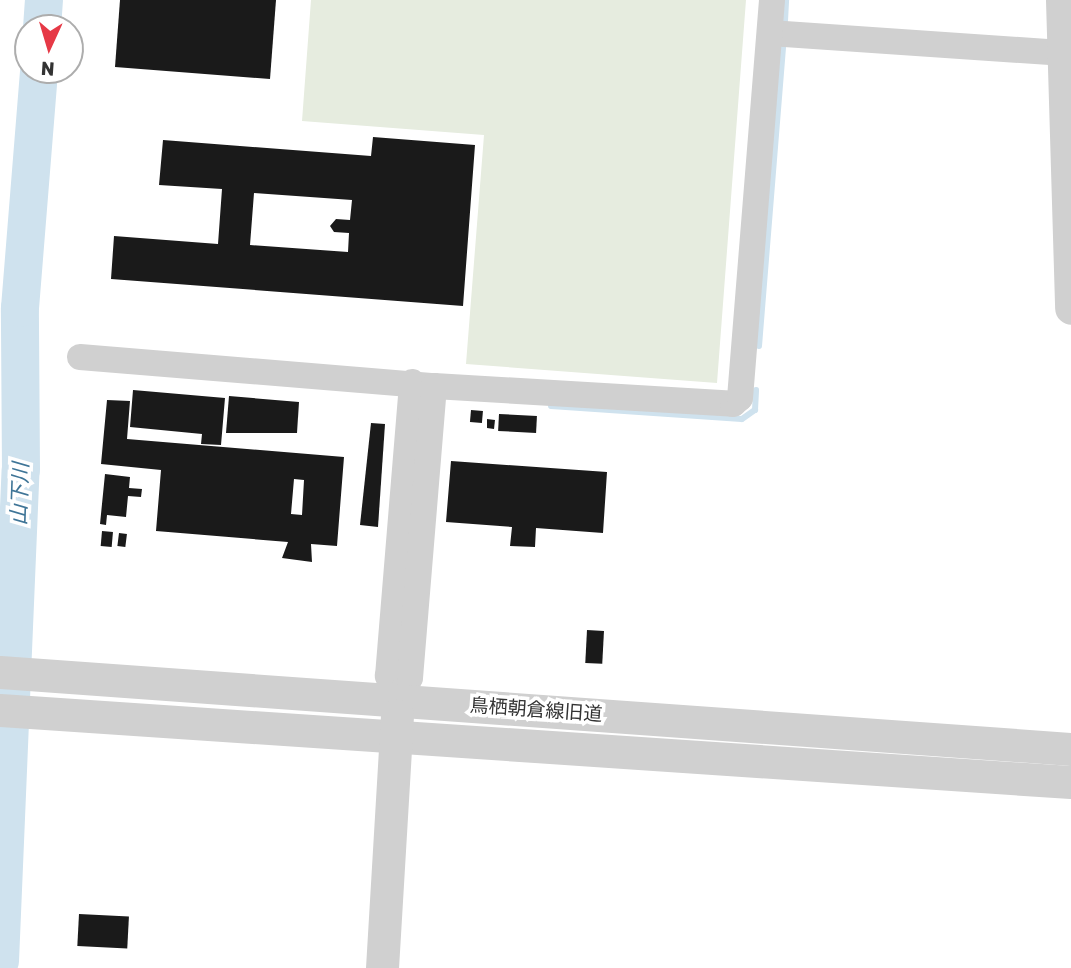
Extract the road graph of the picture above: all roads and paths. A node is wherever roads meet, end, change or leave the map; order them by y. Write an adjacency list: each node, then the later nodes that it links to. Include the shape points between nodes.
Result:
1 (772, 0): 3 (street)
2 (1062, 0): 4 (street)
3 (770, 33): 4 (street); 8 (street, via 740,398 733,404)
4 (1061, 53): 5 (street)
5 (1068, 136): 6 (street)
6 (1071, 308)
7 (80, 357): 8 (street)
8 (423, 384): 10 (street, via 410,678)
9 (0, 672): 10 (street, 鳥栖朝倉線旧道)
10 (397, 701): 12 (street); 13 (street, 鳥栖朝倉線旧道)
11 (0, 710): 12 (street, 鳥栖朝倉線旧道)
12 (397, 738): 14 (street, 鳥栖朝倉線旧道); 15 (street)
13 (1071, 749)
14 (1071, 782)
15 (382, 968)

